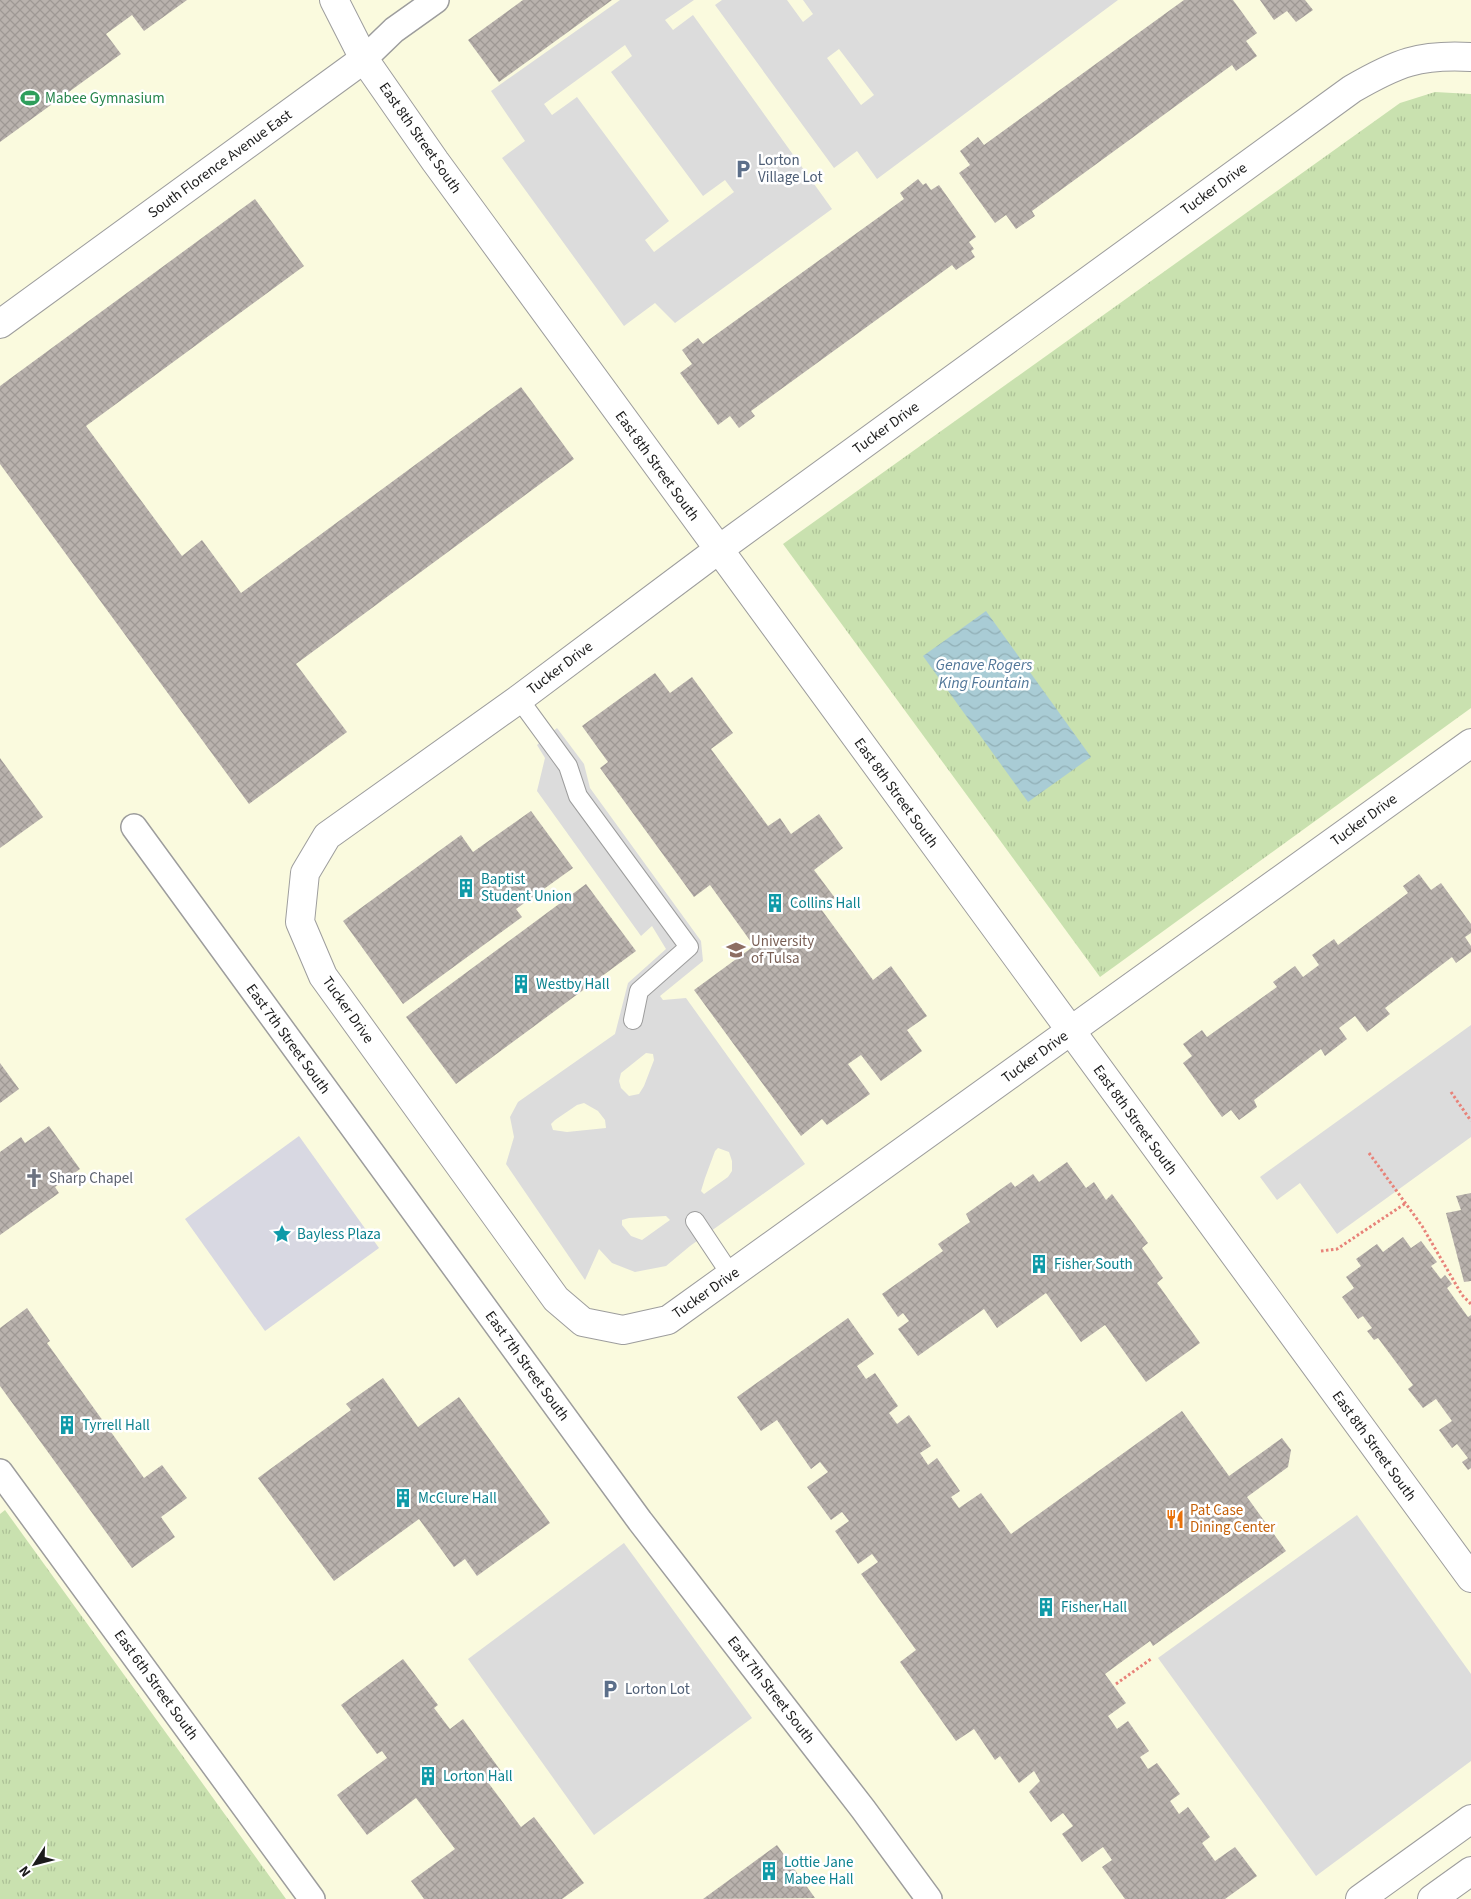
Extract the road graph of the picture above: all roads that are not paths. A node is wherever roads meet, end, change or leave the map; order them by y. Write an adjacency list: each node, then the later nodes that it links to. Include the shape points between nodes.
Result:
1 (334, 0): 4 (street, East 8th Street South)
2 (436, 0): 4 (street, South Florence Avenue East, via 394,30)
3 (1471, 57): 6 (street, Tucker Drive, via 1414,59 1381,72 1352,89)
4 (364, 59): 5 (street, South Florence Avenue East); 6 (street, East 8th Street South)
5 (0, 324)
6 (718, 550): 7 (street, Tucker Drive); 11 (street, East 8th Street South)
7 (519, 699): 10 (lane, via 568,766 578,796 689,948 639,991); 13 (street, Tucker Drive, via 327,836 305,873 300,922 323,976 556,1299 584,1322 623,1330 668,1320)
8 (1471, 743): 11 (street, Tucker Drive)
9 (134, 827): 19 (street, East 7th Street South, via 640,1521 864,1809)
10 (633, 1020)
11 (1070, 1031): 13 (street, Tucker Drive); 15 (street, East 8th Street South)
12 (695, 1221): 13 (lane)
13 (731, 1275)
14 (0, 1472): 18 (street, East 6th Street South)
15 (1471, 1578)
16 (1471, 1819): 20 (street)
17 (1471, 1871): 21 (street)
18 (312, 1899)
19 (929, 1899)
20 (1360, 1899)
21 (1432, 1899)

